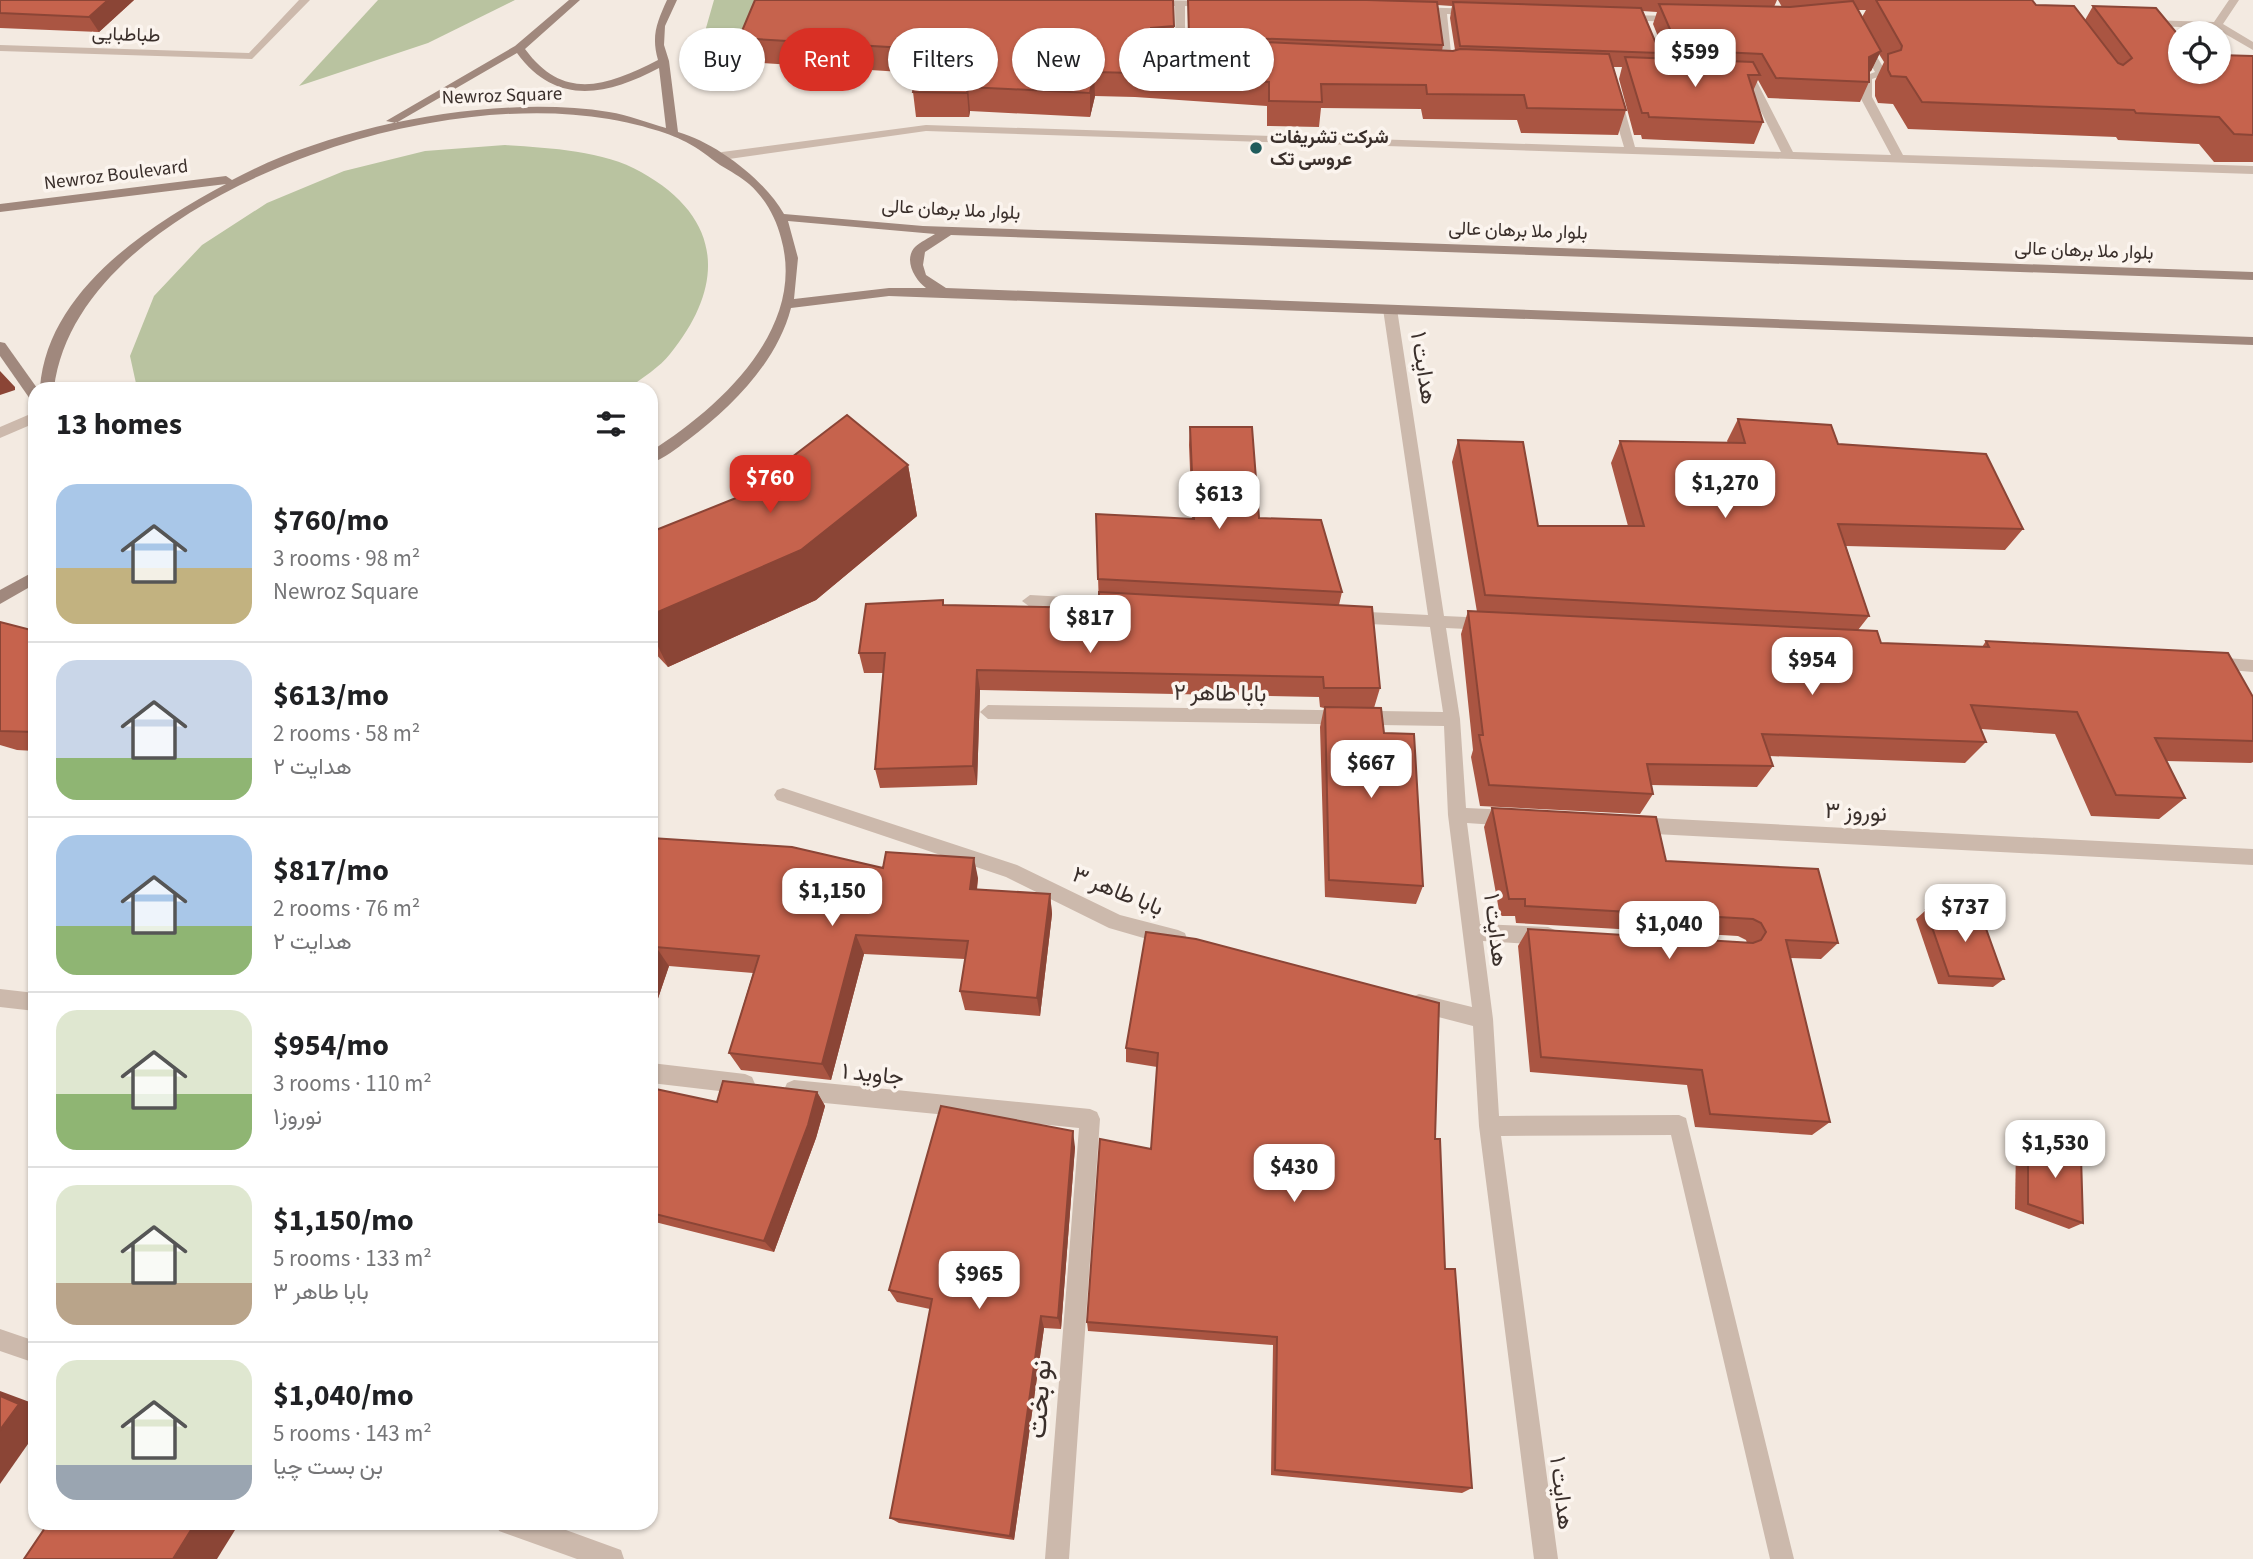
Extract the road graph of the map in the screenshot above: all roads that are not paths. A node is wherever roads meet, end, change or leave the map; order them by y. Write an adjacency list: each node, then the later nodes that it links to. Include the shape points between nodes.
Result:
1 (305, 0): 21 (street, طباطبایی, via 252,57)
2 (575, 0): 22 (main road)
3 (672, 0): 23 (main road, via 660,26)
4 (2234, 0): 14 (street)
5 (1139, 2): 6 (street)
6 (1180, 3): 7 (street); 18 (street)
7 (1222, 5)
8 (1414, 5): 9 (street); 10 (street)
9 (1401, 10)
10 (1441, 10): 11 (street); 25 (street)
11 (1481, 12)
12 (1615, 17): 13 (street, via 1644,24)
13 (1684, 19)
14 (2220, 21)
15 (2138, 23): 16 (street)
16 (2168, 24)
17 (1856, 27): 34 (street, via 1882,74 1867,77 1866,97)
18 (1178, 28)
19 (2231, 34): 20 (street)
20 (2253, 47)
21 (0, 48)
22 (519, 48): 23 (main road, via 531,69 552,85 595,88 632,79); 29 (main road)
23 (664, 61): 30 (main road)
24 (1436, 69): 25 (street)
25 (1449, 70): 26 (street)
26 (1462, 70)
27 (1726, 77): 32 (street, via 1750,78)
28 (1612, 86): 31 (street)
29 (380, 128): 30 (main road, Newroz Square, via 485,112 536,111 607,117); 36 (main road, Newroz Square, via 307,150)
30 (671, 132): 33 (main road, Newroz Square)
31 (1630, 149): 32 (street); 33 (street, via 926,128)
32 (1788, 154): 34 (street)
33 (722, 156): 38 (main road, Newroz Square, via 764,190)
34 (1900, 160): 35 (street)
35 (2253, 170)
36 (236, 179): 37 (main road, Newroz Boulevard); 46 (main road, Newroz Square, via 135,244 95,283 65,326)
37 (0, 208)
38 (781, 217): 39 (main road, بلوار ملا برهان عالی); 42 (main road, Newroz Square, via 791,244 793,273)
39 (948, 231): 40 (main road, بلوار ملا برهان عالی); 41 (main road, via 919,250 916,263 924,283)
40 (2253, 276)
41 (945, 292): 42 (main road, via 889,292); 43 (main road)
42 (787, 304): 50 (main road, Newroz Square, via 755,367 695,427)
43 (1390, 309): 44 (main road); 56 (street, هدایت ۱)
44 (2253, 341)
45 (0, 346): 47 (main road)
46 (47, 382)
47 (28, 386)
48 (28, 419): 49 (street)
49 (0, 433)
50 (658, 453)
51 (28, 581): 52 (main road)
52 (0, 598)
53 (1030, 601): 54 (street)
54 (1140, 607)
55 (1331, 616): 56 (street)
56 (1440, 622): 57 (street); 61 (street, هدایت ۱)
57 (1509, 625)
58 (2198, 663): 59 (street)
59 (2253, 666)
60 (988, 712): 61 (street, بابا طاهر ۲)
61 (1452, 719): 63 (street, هدایت ۱)
62 (783, 795): 69 (street, بابا طاهر ۳, via 1011,871 1116,922)
63 (1457, 815): 64 (street); 67 (street, هدایت ۱)
64 (1527, 819)
65 (1611, 823): 66 (street, نوروز ۳)
66 (2253, 857)
67 (1471, 932): 68 (street); 73 (street, هدایت ۱)
68 (1564, 937)
69 (1191, 943)
70 (0, 998): 72 (street)
71 (1402, 999): 73 (street)
72 (28, 1001)
73 (1483, 1020): 76 (street, هدایت ۱)
74 (658, 1074): 75 (street, جاوید ۱)
75 (1090, 1119): 81 (street, نو بخت)
76 (1489, 1126): 82 (street, هدایت ۱); 83 (street, via 1679,1125)
77 (0, 1340): 78 (street)
78 (28, 1350)
79 (530, 1530): 80 (street)
80 (612, 1559)
81 (1057, 1559)
82 (1546, 1559)
83 (1782, 1559)

